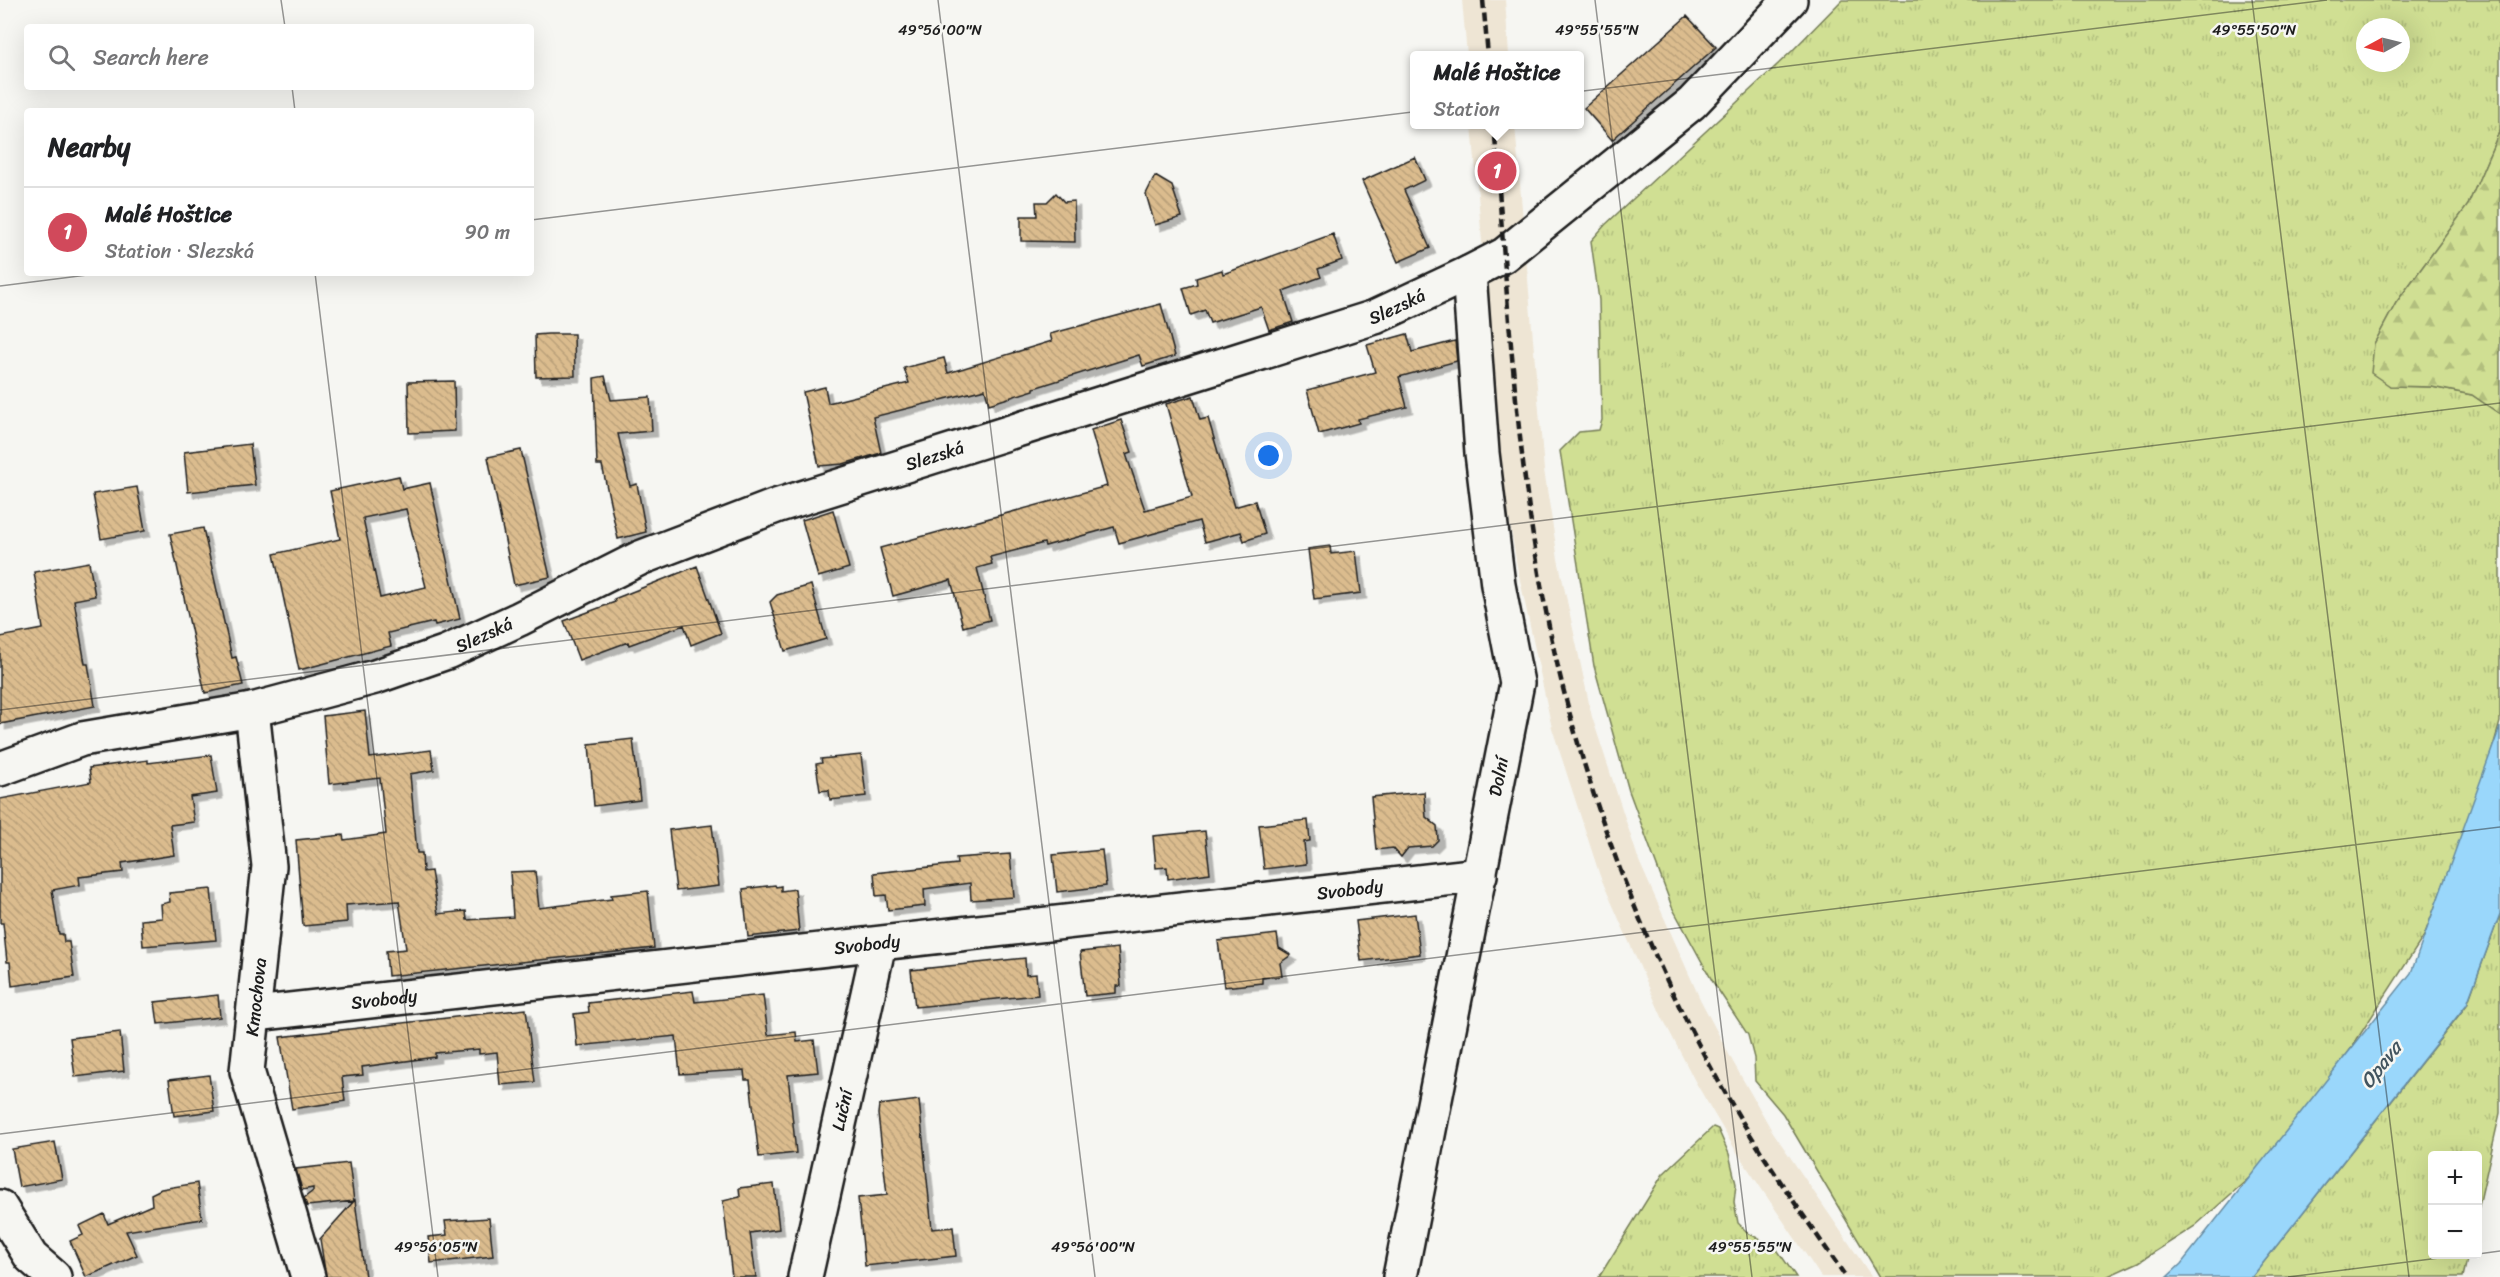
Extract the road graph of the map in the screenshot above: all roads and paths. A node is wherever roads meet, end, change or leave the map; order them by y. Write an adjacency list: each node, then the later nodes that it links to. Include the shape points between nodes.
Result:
1 (1790, 0): 2 (street, Slezská, via 1692,103 1504,255)
2 (1469, 273): 3 (street, Slezská, via 1375,317 708,530 640,558 447,652 375,677); 5 (street, Dolní, via 1482,453 1498,585 1517,683)
3 (252, 710): 4 (street, Slezská, via 82,739); 7 (street, Kmochova, via 269,866)
4 (0, 769)
5 (1480, 875): 6 (street, Svobody); 12 (street, Dolní)
6 (879, 944): 7 (street, Svobody); 11 (street, Luční)
7 (255, 1014): 10 (street, Kmochova, via 248,1071)
8 (0, 1207): 9 (street, via 31,1257)
9 (54, 1277)
10 (308, 1277)
11 (805, 1277)
12 (1400, 1277)

